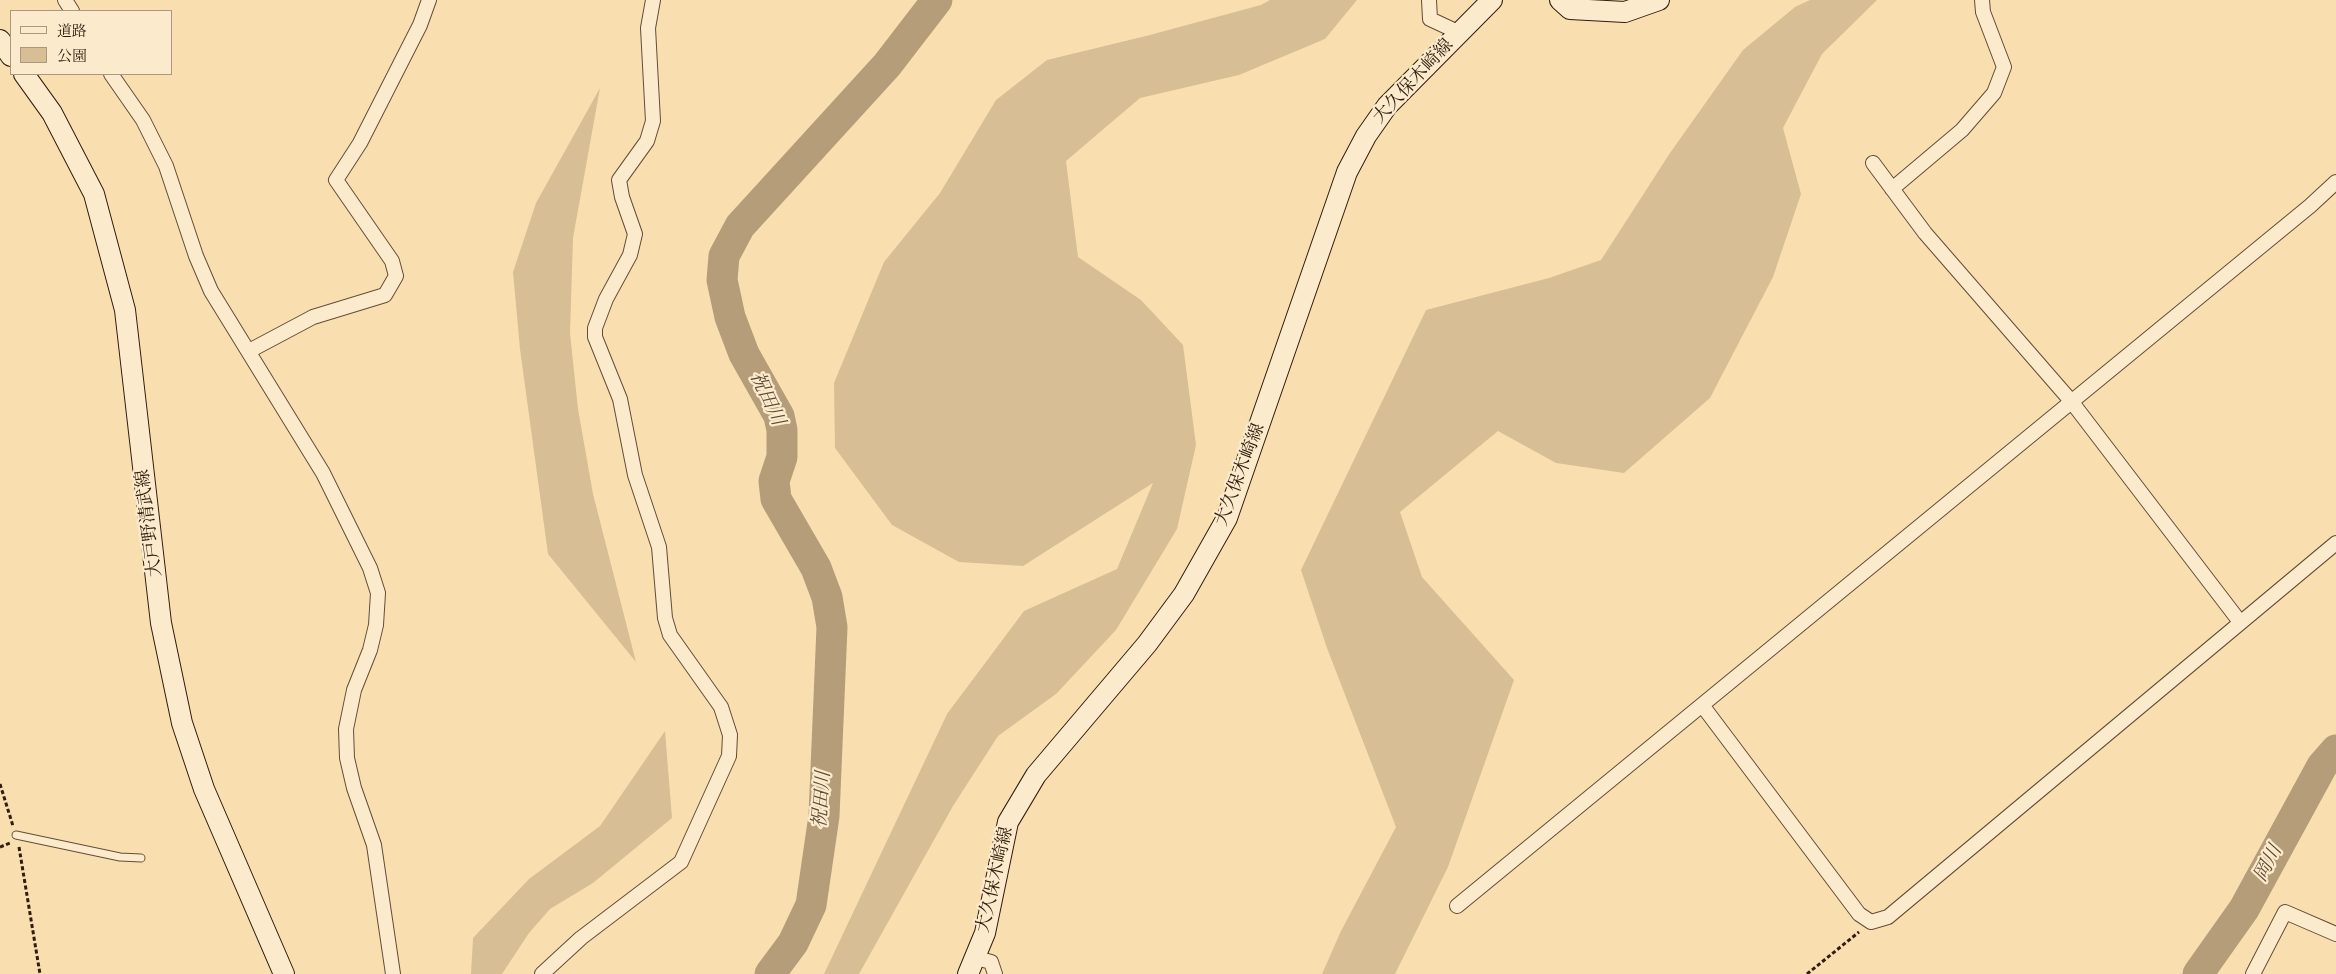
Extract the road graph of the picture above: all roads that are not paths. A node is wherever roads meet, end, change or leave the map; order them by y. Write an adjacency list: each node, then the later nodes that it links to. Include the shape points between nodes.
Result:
1 (429, 0): 16 (street, via 420,25 364,135 336,180 392,261 396,276 384,295 314,317)
2 (653, 0): 28 (street, via 648,28 653,121 647,141 619,180 635,234 630,255 606,299 595,328 595,337 620,399 635,475 659,548 665,618 670,635 721,707 730,735 730,756 681,862 581,938)
3 (1429, 0): 8 (street, via 1430,19)
4 (1492, 0): 8 (main road, 大久保木崎線)
5 (1560, 0): 6 (main road, via 1570,8 1625,12)
6 (1659, 0)
7 (1982, 0): 15 (street, via 1983,12 2004,67 1994,93 1962,130)
8 (1460, 33): 25 (main road, 大久保木崎線, via 1387,106 1347,172 1227,518 1184,594 1147,644 1036,775 1008,822 985,933)
9 (0, 40): 10 (main road)
10 (10, 55)
11 (25, 75): 26 (main road, 大戸野清武線, via 52,113 94,194 125,310 161,623 182,722 204,789)
12 (112, 75): 16 (street, via 143,120 166,166 211,291)
13 (1873, 163): 15 (street)
14 (2336, 182): 17 (street)
15 (1892, 189): 17 (street, via 1925,233)
16 (249, 351): 27 (street, via 323,474 370,568 378,593 376,625 354,690 346,728 347,758 374,845)
17 (2071, 401): 19 (street); 20 (street)
18 (2336, 543): 19 (street)
19 (2240, 622): 20 (street, via 1888,917 1871,922 1859,914)
20 (1702, 705): 23 (street)
21 (16, 835): 22 (lane, via 120,858)
22 (141, 858)
23 (1457, 906)
24 (2336, 934): 30 (street, via 2285,912)
25 (972, 966): 29 (street, via 991,962)
26 (284, 974)
27 (393, 974)
28 (542, 974)
29 (995, 974)
30 (2253, 974)

